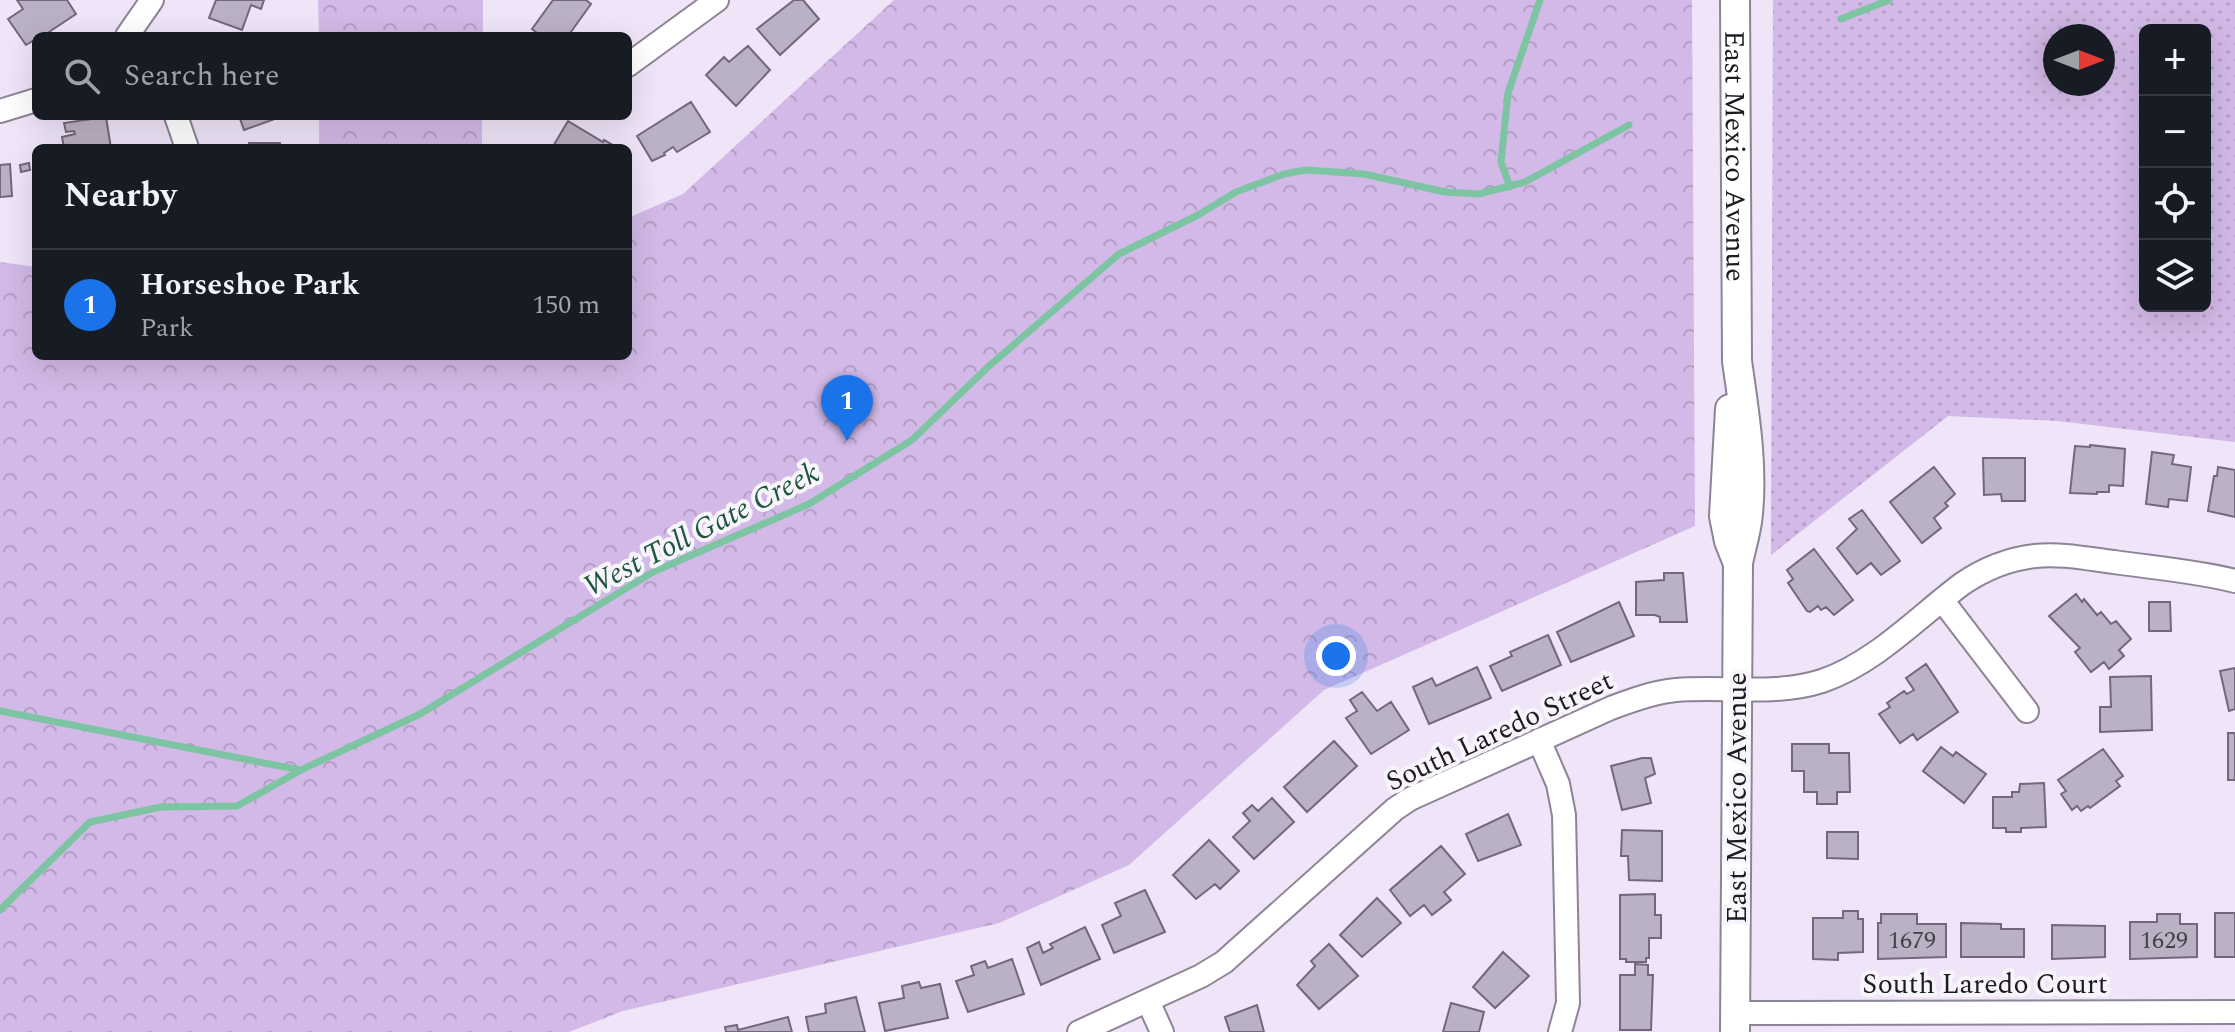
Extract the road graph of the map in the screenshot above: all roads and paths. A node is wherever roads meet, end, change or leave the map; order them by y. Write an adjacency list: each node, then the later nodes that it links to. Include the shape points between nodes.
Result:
1 (152, 0): 4 (street)
2 (717, 0): 5 (street)
3 (1735, 0): 12 (street, East Mexico Avenue, via 1737,361 1724,516 1738,563)
4 (130, 32)
5 (632, 62)
6 (32, 101): 7 (street)
7 (0, 111)
8 (177, 120): 9 (street)
9 (186, 144)
10 (2235, 581): 11 (street, South Laredo Street, via 2037,556 1981,572)
11 (1942, 600): 12 (street, South Laredo Street, via 1845,671 1798,687); 13 (street)
12 (1736, 689): 14 (street, South Laredo Street, via 1676,690 1643,697); 17 (street, East Mexico Avenue)
13 (2027, 711)
14 (1539, 740): 15 (street, South Laredo Street, via 1395,809 1224,962); 20 (street, via 1558,784 1564,815 1568,1003)
15 (1148, 1001): 18 (street, South Laredo Street); 19 (street)
16 (2235, 1012): 17 (street, South Laredo Court)
17 (1735, 1022)
18 (1079, 1032)
19 (1162, 1032)
20 (1560, 1032)

